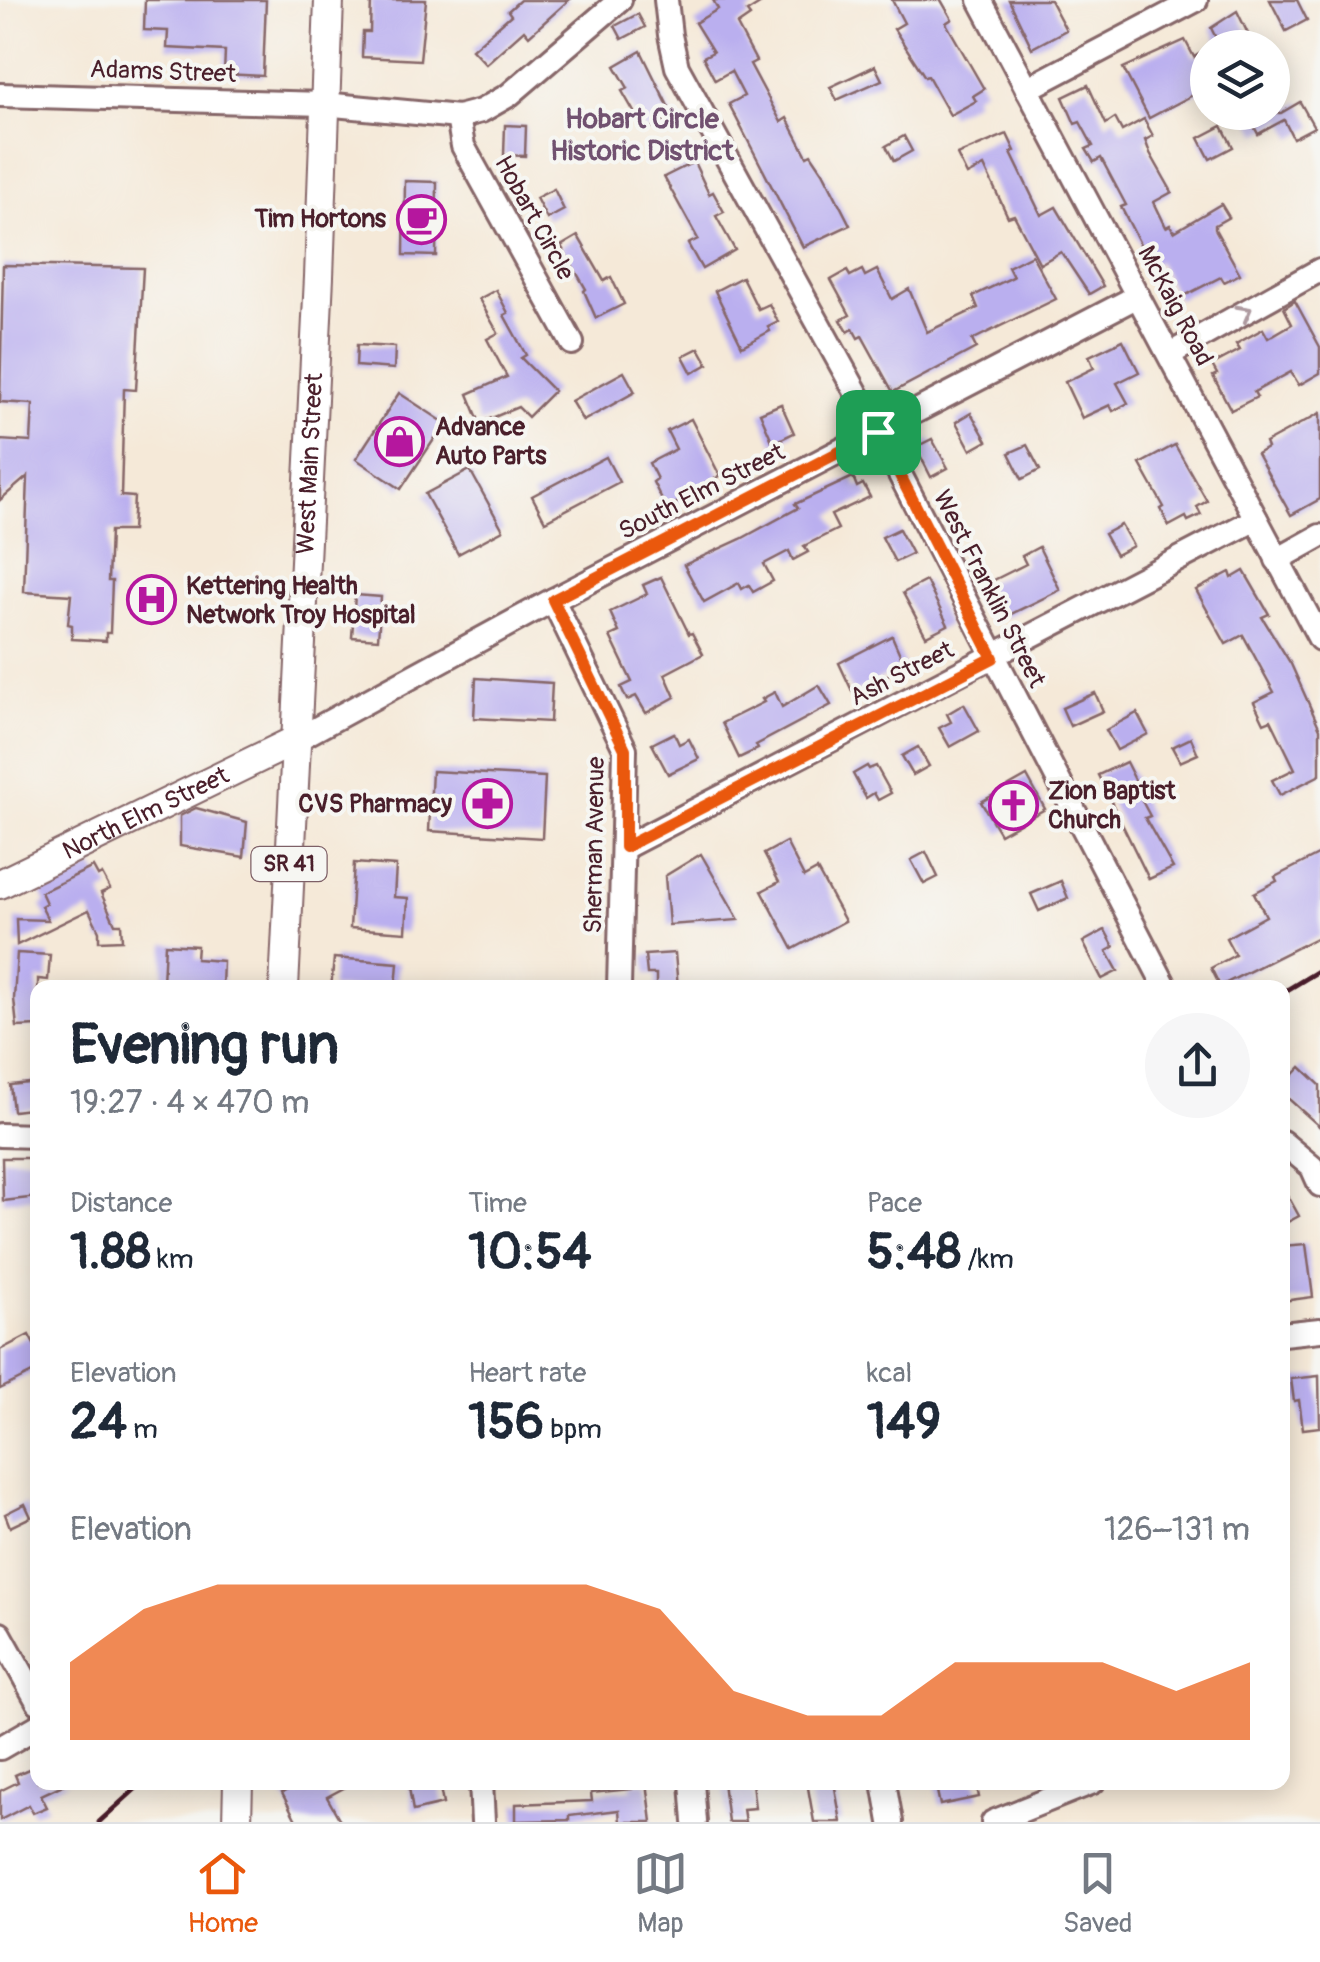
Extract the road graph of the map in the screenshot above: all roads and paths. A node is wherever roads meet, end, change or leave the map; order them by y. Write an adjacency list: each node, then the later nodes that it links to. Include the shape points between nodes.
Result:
1 (328, 0): 8 (main road, West Main Street)
2 (620, 0): 9 (street, via 508,96)
3 (666, 0): 14 (street, West Franklin Street, via 678,67)
4 (980, 0): 6 (street, McKaig Road)
5 (1196, 0): 6 (street)
6 (1027, 88): 11 (street, McKaig Road)
7 (0, 95): 8 (street, Adams Street)
8 (324, 104): 9 (street, Adams Street); 21 (main road, West Main Street)
9 (458, 116): 12 (street, Hobart Circle, via 462,146)
10 (1320, 270): 13 (street, one-way to 10)
11 (1138, 296): 13 (street, McKaig Road); 14 (street, South Elm Street)
12 (572, 343)
13 (1170, 354): 15 (street, McKaig Road)
14 (878, 432): 18 (street, South Elm Street); 20 (street, West Franklin Street)
15 (1256, 519): 17 (street, McKaig Road); 20 (street, Ash Street)
16 (1320, 536): 17 (street)
17 (1277, 560): 19 (street, McKaig Road)
18 (553, 600): 21 (street, South Elm Street); 22 (street, Sherman Avenue, via 625,749)
19 (1320, 638)
20 (993, 658): 22 (street, Ash Street); 26 (street, West Franklin Street)
21 (294, 741): 23 (main road, North Elm Street); 24 (main road, West Main Street / SR 41)
22 (625, 847): 25 (street, Sherman Avenue)
23 (0, 884)
24 (284, 980)
25 (618, 980)
26 (1162, 980)
27 (0, 1136): 28 (street)
28 (30, 1136)
29 (1290, 1149): 30 (street, via 1312,1167)
30 (1320, 1185)
31 (1320, 1330): 32 (street)
32 (1290, 1333)
33 (0, 1634): 34 (street)
34 (30, 1688)
35 (30, 1731): 36 (street)
36 (0, 1748)
37 (238, 1790): 42 (main road)
38 (481, 1790): 43 (street)
39 (692, 1790): 44 (street)
40 (885, 1790): 45 (street)
41 (1072, 1790): 46 (street)
42 (237, 1822)
43 (483, 1822)
44 (694, 1822)
45 (891, 1822)
46 (993, 1822)

